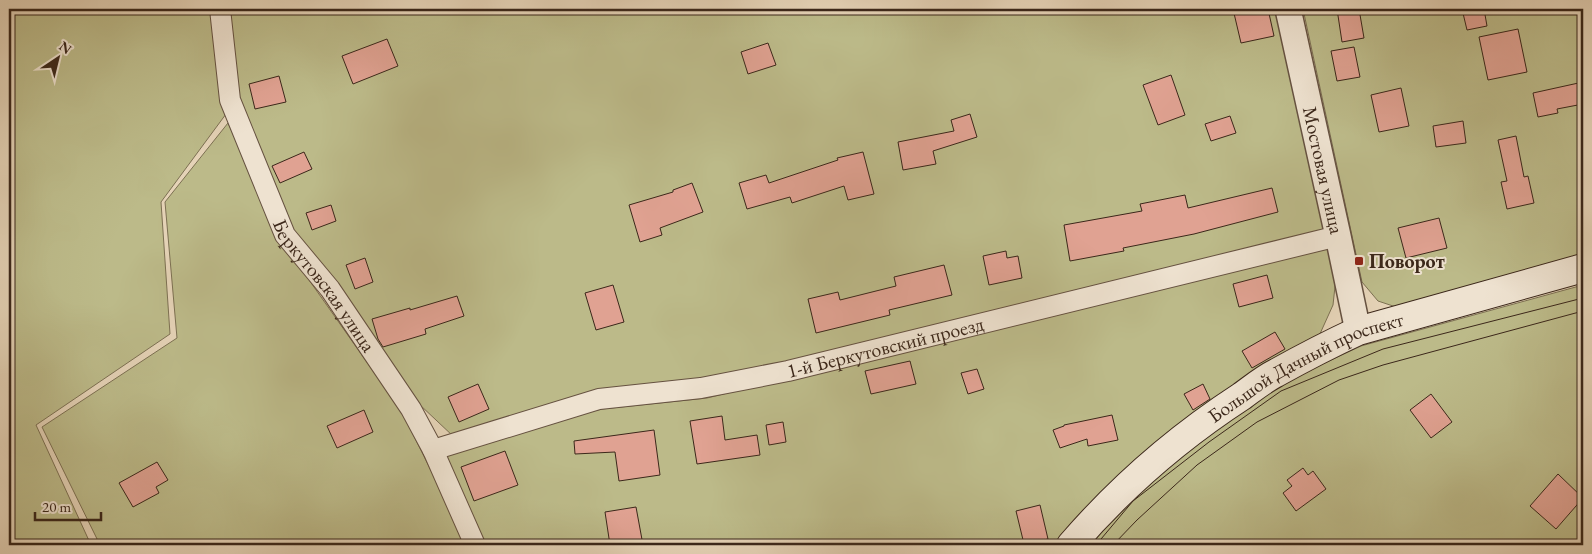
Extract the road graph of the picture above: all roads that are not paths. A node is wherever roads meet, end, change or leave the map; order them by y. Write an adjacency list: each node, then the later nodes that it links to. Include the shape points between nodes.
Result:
1 (220, 9): 6 (street, Беркутовская улица, via 230,100 285,235 330,289 411,409)
2 (1288, 9): 3 (street, Мостовая улица)
3 (1338, 236): 5 (street, Мостовая улица); 6 (street, 1-й Беркутовский проезд, via 788,371 700,388 599,399)
4 (1583, 268): 5 (main road, Большой Дачный проспект)
5 (1358, 331): 8 (main road, Большой Дачный проспект, via 1275,374 1205,420 1139,475)
6 (433, 450): 7 (street, Беркутовская улица)
7 (475, 545)
8 (1071, 545)

